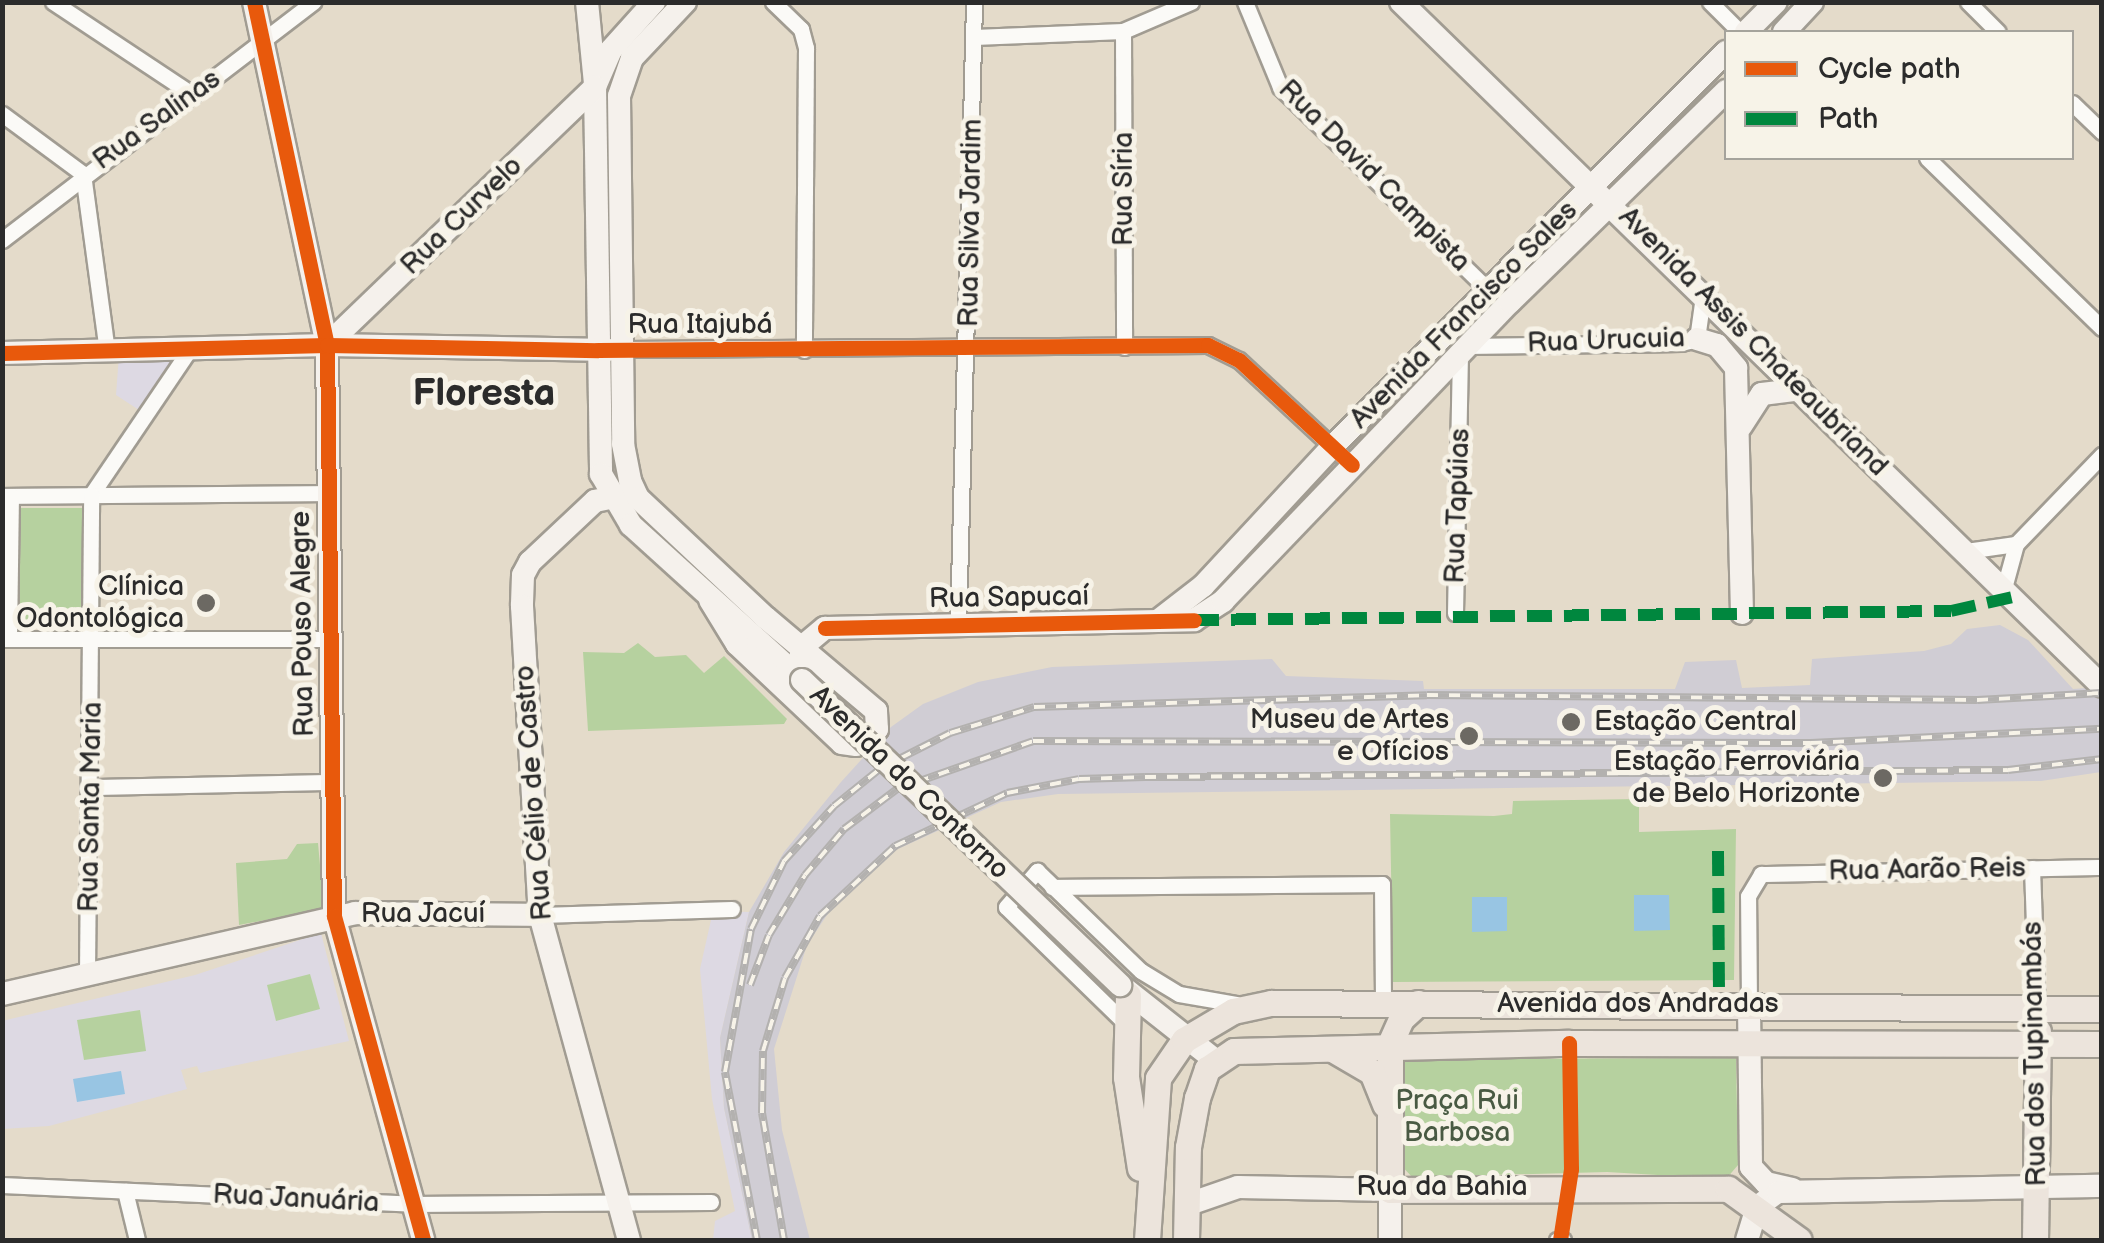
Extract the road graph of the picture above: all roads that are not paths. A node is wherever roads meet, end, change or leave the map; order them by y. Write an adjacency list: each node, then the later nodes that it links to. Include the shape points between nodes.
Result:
1 (53, 2): 26 (street)
2 (254, 2): 22 (street, Rua Pouso Alegre)
3 (313, 2): 22 (street, Rua Salinas)
4 (587, 2): 24 (street)
5 (654, 2): 24 (street, via 611,50)
6 (685, 2): 27 (street, Avenida do Contorno, via 632,58)
7 (773, 2): 46 (street, via 800,29 806,48)
8 (974, 2): 21 (street, Rua Silva Jardim)
9 (1191, 2): 16 (street)
10 (1244, 2): 36 (street, Rua David Campista, via 1280,88)
11 (1401, 2): 33 (street, Avenida Assis Chateaubriand)
12 (1710, 2): 17 (street)
13 (1776, 2): 18 (street)
14 (1812, 2): 19 (street)
15 (1968, 2): 20 (street)
16 (1123, 30): 21 (street); 42 (street, Rua Síria)
17 (1741, 30)
18 (1745, 30)
19 (1791, 30)
20 (1996, 30)
21 (974, 36): 41 (street, Rua Silva Jardim)
22 (263, 42): 26 (street, Rua Salinas); 40 (street, Rua Pouso Alegre)
23 (1724, 54): 33 (street, Avenida Francisco Sales)
24 (595, 87): 27 (street); 40 (street, Rua Curvelo); 45 (street)
25 (1724, 92): 34 (street, Avenida Francisco Sales)
26 (193, 95): 32 (street, Rua Salinas)
27 (619, 96): 43 (street, Avenida do Contorno)
28 (2074, 105): 30 (street)
29 (2, 114): 32 (street)
30 (2102, 132)
31 (1929, 160): 38 (street)
32 (84, 174): 35 (street, Rua Salinas); 48 (street)
33 (1593, 185): 34 (street, Avenida Assis Chateaubriand); 36 (street, Avenida Francisco Sales)
34 (1611, 202): 37 (street, Avenida Assis Chateaubriand); 47 (street, Avenida Francisco Sales)
35 (2, 240)
36 (1488, 290): 54 (street, Avenida Francisco Sales)
37 (1702, 290): 39 (street, Rua Urucuia); 51 (street, Avenida Assis Chateaubriand)
38 (2102, 328)
39 (1697, 339): 47 (street, Rua Urucuia); 53 (street, via 1730,355)
40 (327, 344): 44 (street, Rua Itajubá); 45 (street, Rua Itajubá); 57 (street, Rua Pouso Alegre)
41 (969, 346): 42 (street, Rua Itajubá); 46 (street, Rua Itajubá); 70 (street, Rua Silva Jardim)
42 (1124, 347): 54 (street, Rua Itajubá, via 1225,350)
43 (625, 349): 45 (street, Rua Itajubá); 46 (street, Rua Itajubá); 67 (street, Avenida do Contorno, via 623,444 632,489)
44 (189, 350): 48 (street, Rua Itajubá); 58 (street)
45 (598, 350): 60 (street, via 598,453)
46 (804, 350)
47 (1463, 350): 50 (street, Avenida Francisco Sales); 52 (street, Rua Tapúias)
48 (106, 352): 49 (street, Rua Itajubá)
49 (2, 353)
50 (1432, 382): 52 (street, Rua Tapúias); 56 (street, Avenida Francisco Sales)
51 (1800, 390): 53 (street, via 1762,394); 62 (street, Avenida Assis Chateaubriand)
52 (1460, 400): 65 (street, Rua Tapúias)
53 (1742, 426): 66 (street)
54 (1332, 448): 56 (street, Rua Itajubá); 68 (street, Avenida Francisco Sales, via 1204,586)
55 (2102, 456): 61 (street)
56 (1352, 466): 69 (street, Avenida Francisco Sales, via 1222,601)
57 (326, 493): 58 (street); 74 (street, Rua Pouso Alegre)
58 (92, 495): 59 (street); 73 (street, Rua Santa Maria)
59 (7, 496): 72 (street)
60 (610, 498): 64 (street, Avenida do Contorno); 84 (street, Rua Célio de Castro, via 583,510 523,575)
61 (2016, 544): 62 (street); 63 (street)
62 (1966, 551): 63 (street, Avenida Assis Chateaubriand)
63 (2009, 593): 77 (street, Avenida Assis Chateaubriand)
64 (710, 600): 75 (street, via 737,644 842,743 861,742 877,729 876,711); 76 (street, Avenida do Contorno)
65 (1455, 613)
66 (1742, 613)
67 (766, 618): 71 (street, Rua Sapucaí); 75 (street, Avenida do Contorno)
68 (1159, 620): 69 (street, Rua Sapucaí); 70 (street, Rua Sapucaí)
69 (1194, 620)
70 (958, 623): 71 (street, Rua Sapucaí)
71 (825, 628): 75 (street)
72 (6, 638): 73 (street)
73 (95, 640): 74 (street); 79 (street, Rua Santa Maria)
74 (329, 640): 78 (street, Rua Pouso Alegre)
75 (802, 648): 76 (street, Avenida do Contorno)
76 (800, 677): 88 (street, Avenida do Contorno, bridge)
77 (2102, 686)
78 (330, 782): 79 (street); 85 (street, Rua Pouso Alegre)
79 (92, 787): 86 (street, Rua Santa Maria)
80 (2102, 867): 81 (street, Rua Aarão Reis)
81 (2032, 868): 92 (street, Rua Aarão Reis, via 1770,872 1754,880 1748,896); 94 (street, Rua dos Tupinambás)
82 (1052, 887): 89 (street, via 1141,970 1179,994 1210,1004); 90 (street, via 1382,884); 95 (street, Avenida do Contorno, via 1037,872 1006,907)
83 (732, 909): 84 (street, Rua Jacuí)
84 (540, 915): 85 (street, Rua Jacuí); 111 (street, Rua Célio de Castro)
85 (334, 916): 86 (street, Rua Jacuí); 113 (street, Rua Pouso Alegre)
86 (86, 974): 87 (street, Rua Jacuí)
87 (3, 987)
88 (1124, 990): 95 (main road); 96 (street, Avenida do Contorno)
89 (1270, 1003): 90 (main road, Avenida dos Andradas); 96 (main road, Avenida dos Andradas, via 1208,1021)
90 (1383, 1003): 91 (main road, Avenida dos Andradas)
91 (1418, 1004): 92 (main road, Avenida dos Andradas); 98 (main road, via 1401,1019)
92 (1750, 1004): 94 (main road, Avenida dos Andradas); 97 (street)
93 (2102, 1009): 94 (main road, Avenida dos Andradas)
94 (2037, 1010): 100 (main road, Rua dos Tupinambás)
95 (1126, 1023): 105 (main road, via 1134,1151)
96 (1184, 1040): 102 (street, Avenida do Contorno); 105 (main road, via 1158,1078)
97 (1751, 1042): 98 (main road, Avenida dos Andradas); 100 (main road, Avenida dos Andradas); 110 (street, via 1751,1167 1766,1183)
98 (1390, 1044): 101 (main road, Avenida dos Andradas); 103 (main road)
99 (2102, 1044): 100 (main road, Avenida dos Andradas)
100 (2038, 1045): 106 (main road, Rua dos Tupinambás)
101 (1328, 1048): 102 (main road, Avenida dos Andradas, via 1256,1047); 103 (main road, via 1372,1072)
102 (1215, 1060): 114 (main road, via 1197,1098)
103 (1388, 1120): 108 (main road)
104 (2, 1185): 109 (street, Rua Januária)
105 (1146, 1186): 120 (main road)
106 (2036, 1186): 107 (street); 110 (street); 125 (main road, Rua dos Tupinambás)
107 (2102, 1186)
108 (1390, 1190): 114 (street, Rua da Bahia, via 1238,1187); 115 (main road, Rua da Bahia, via 1709,1188 1728,1189); 122 (street)
109 (125, 1191): 113 (street, Rua Januária); 117 (street)
110 (1800, 1191): 115 (street, via 1778,1192)
111 (619, 1202): 112 (street, Rua Januária); 113 (street, Rua Januária); 119 (street, Rua Célio de Castro)
112 (710, 1202)
113 (413, 1204): 118 (street, Rua Pouso Alegre)
114 (1186, 1205): 121 (main road)
115 (1758, 1207): 116 (main road, Rua da Bahia); 123 (street)
116 (1796, 1238): 124 (main road)
117 (137, 1240)
118 (423, 1240)
119 (629, 1240)
120 (1147, 1240)
121 (1186, 1240)
122 (1390, 1240)
123 (1747, 1240)
124 (1762, 1240)
125 (2036, 1240)

